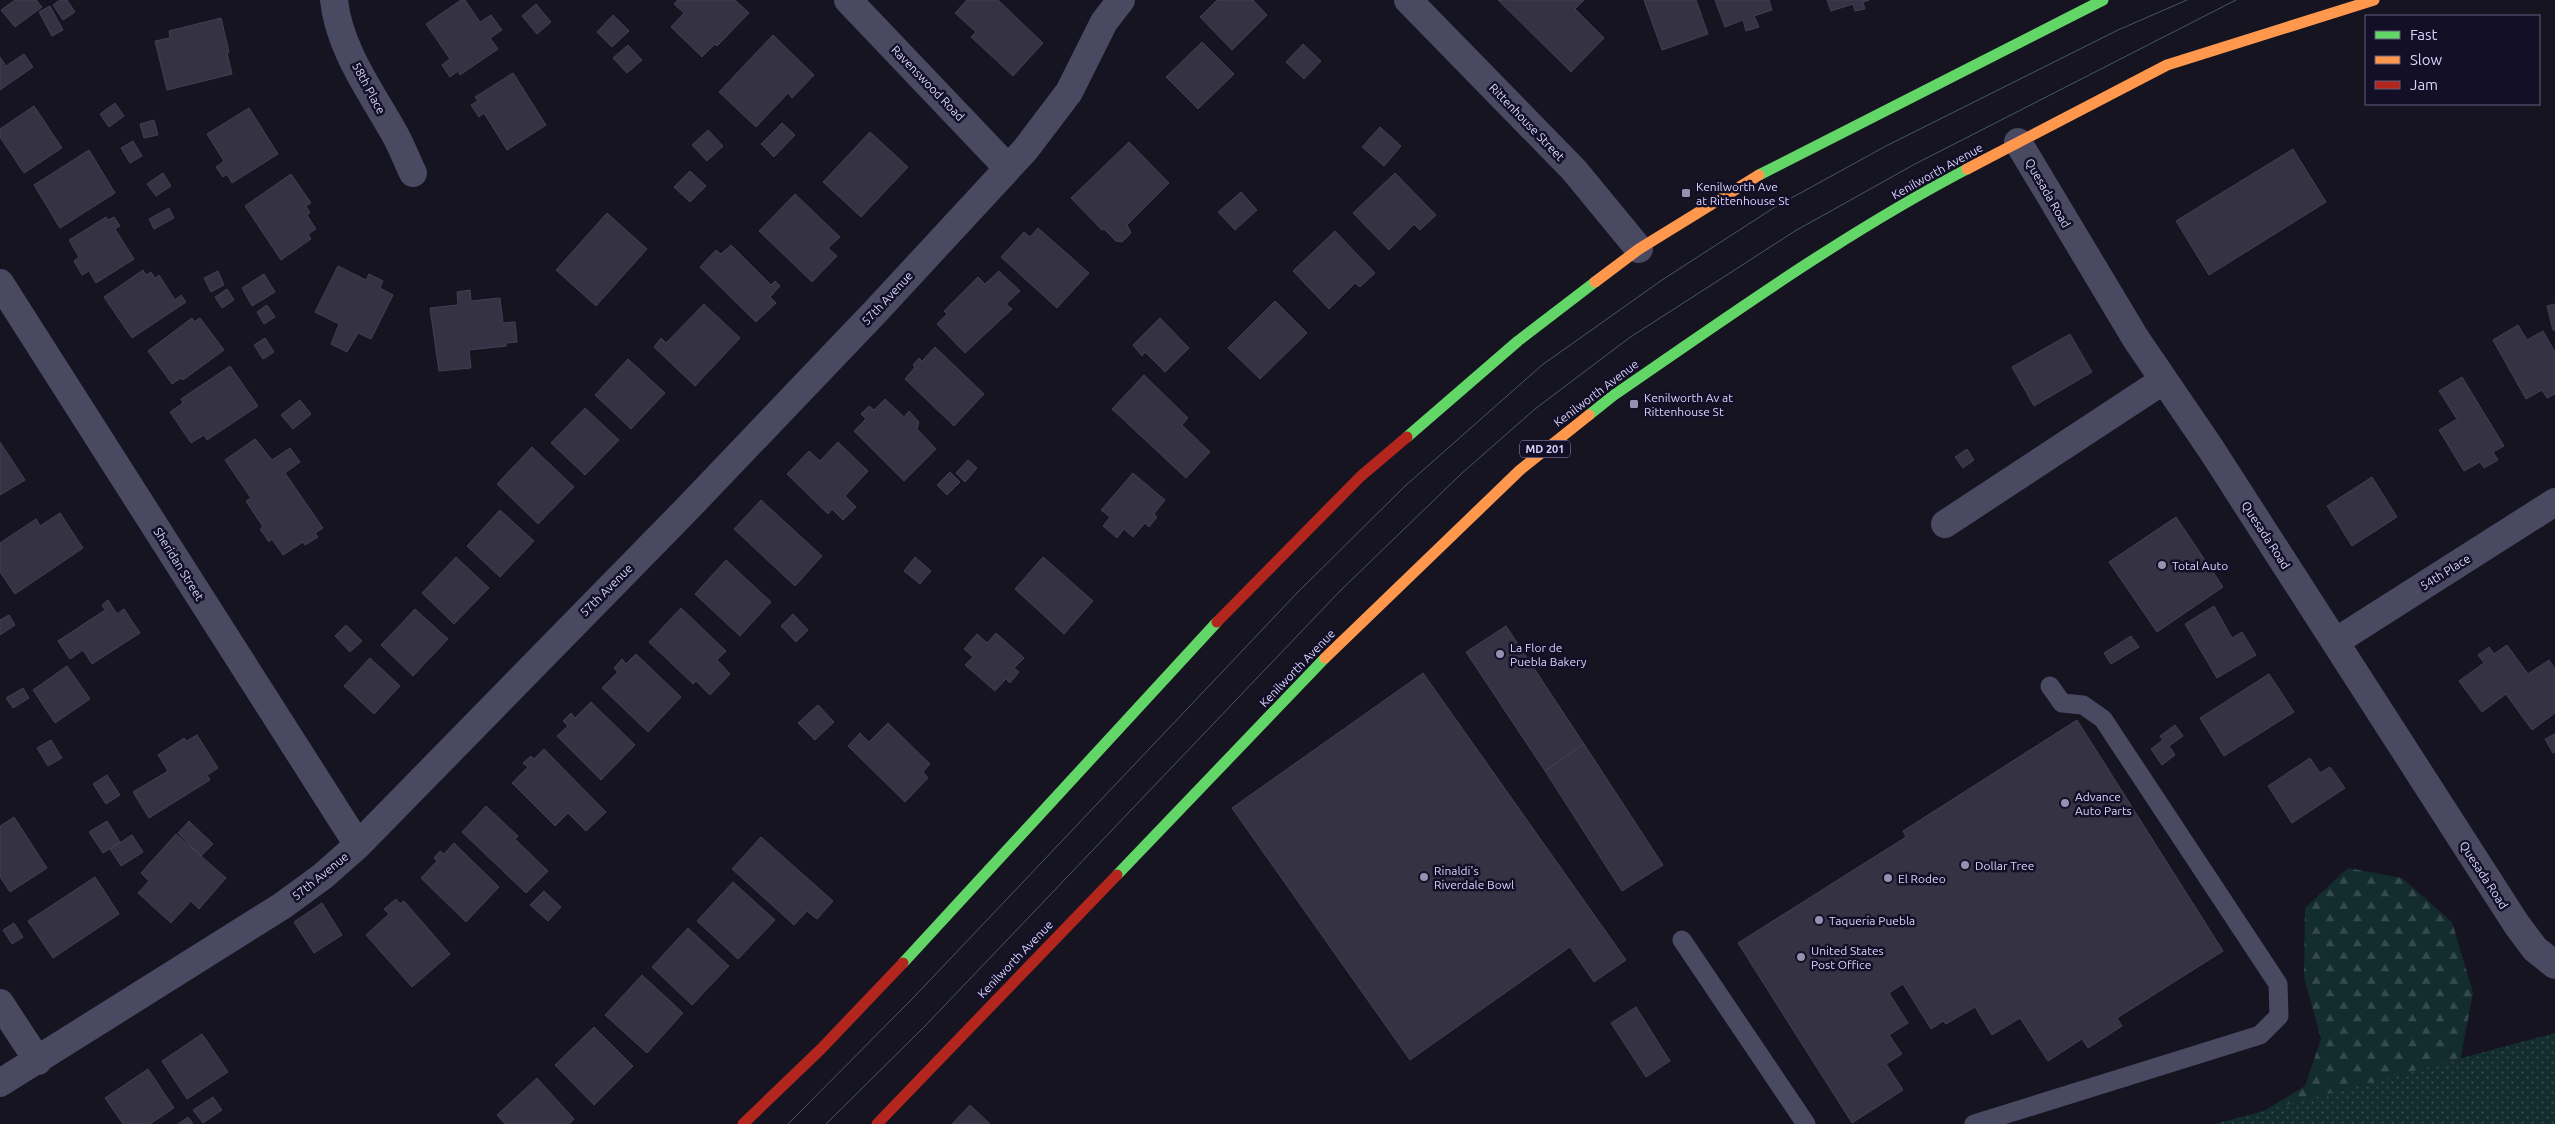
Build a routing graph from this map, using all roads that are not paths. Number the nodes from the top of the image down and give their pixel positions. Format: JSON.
{"nodes":[{"id":1,"x":334,"y":0,"type":"edge"},
{"id":2,"x":848,"y":0,"type":"edge"},
{"id":3,"x":1121,"y":0,"type":"edge"},
{"id":4,"x":1408,"y":0,"type":"edge"},
{"id":5,"x":2104,"y":0,"type":"edge"},
{"id":6,"x":2374,"y":0,"type":"edge"},
{"id":7,"x":2018,"y":142,"type":"junction"},
{"id":8,"x":1007,"y":167,"type":"junction"},
{"id":9,"x":413,"y":173,"type":"dead end"},
{"id":10,"x":1639,"y":249,"type":"junction"},
{"id":11,"x":0,"y":283,"type":"edge"},
{"id":12,"x":2164,"y":380,"type":"junction"},
{"id":13,"x":2555,"y":502,"type":"edge"},
{"id":14,"x":1945,"y":524,"type":"dead end"},
{"id":15,"x":2335,"y":642,"type":"junction"},
{"id":16,"x":2050,"y":686,"type":"dead end"},
{"id":17,"x":358,"y":845,"type":"junction"},
{"id":18,"x":1682,"y":940,"type":"dead end"},
{"id":19,"x":2555,"y":965,"type":"edge"},
{"id":20,"x":0,"y":1003,"type":"edge"},
{"id":21,"x":38,"y":1061,"type":"junction"},
{"id":22,"x":0,"y":1083,"type":"edge"},
{"id":23,"x":743,"y":1124,"type":"edge"},
{"id":24,"x":877,"y":1124,"type":"edge"},
{"id":25,"x":1806,"y":1124,"type":"edge"},
{"id":26,"x":1974,"y":1124,"type":"edge"}],
"edges":[{"from":1,"to":9,"type":"street","name":"58th Place"},
{"from":2,"to":8,"type":"street","name":"Ravenswood Road"},
{"from":3,"to":8,"type":"street","name":"57th Avenue"},
{"from":4,"to":10,"type":"street","name":"Rittenhouse Street"},
{"from":5,"to":10,"type":"main road"},
{"from":6,"to":7,"type":"main road","name":"Kenilworth Avenue","number":"MD 201"},
{"from":7,"to":12,"type":"street","name":"Quesada Road"},
{"from":7,"to":24,"type":"main road","name":"Kenilworth Avenue","number":"MD 201"},
{"from":8,"to":17,"type":"street","name":"57th Avenue"},
{"from":10,"to":23,"type":"main road"},
{"from":11,"to":17,"type":"street","name":"Sheridan Street"},
{"from":12,"to":14,"type":"street"},
{"from":12,"to":15,"type":"street","name":"Quesada Road"},
{"from":13,"to":15,"type":"street","name":"54th Place"},
{"from":15,"to":19,"type":"street","name":"Quesada Road"},
{"from":16,"to":26,"type":"lane"},
{"from":17,"to":21,"type":"street","name":"57th Avenue"},
{"from":18,"to":25,"type":"lane"},
{"from":20,"to":21,"type":"street"},
{"from":21,"to":22,"type":"street","name":"57th Avenue"}]}
